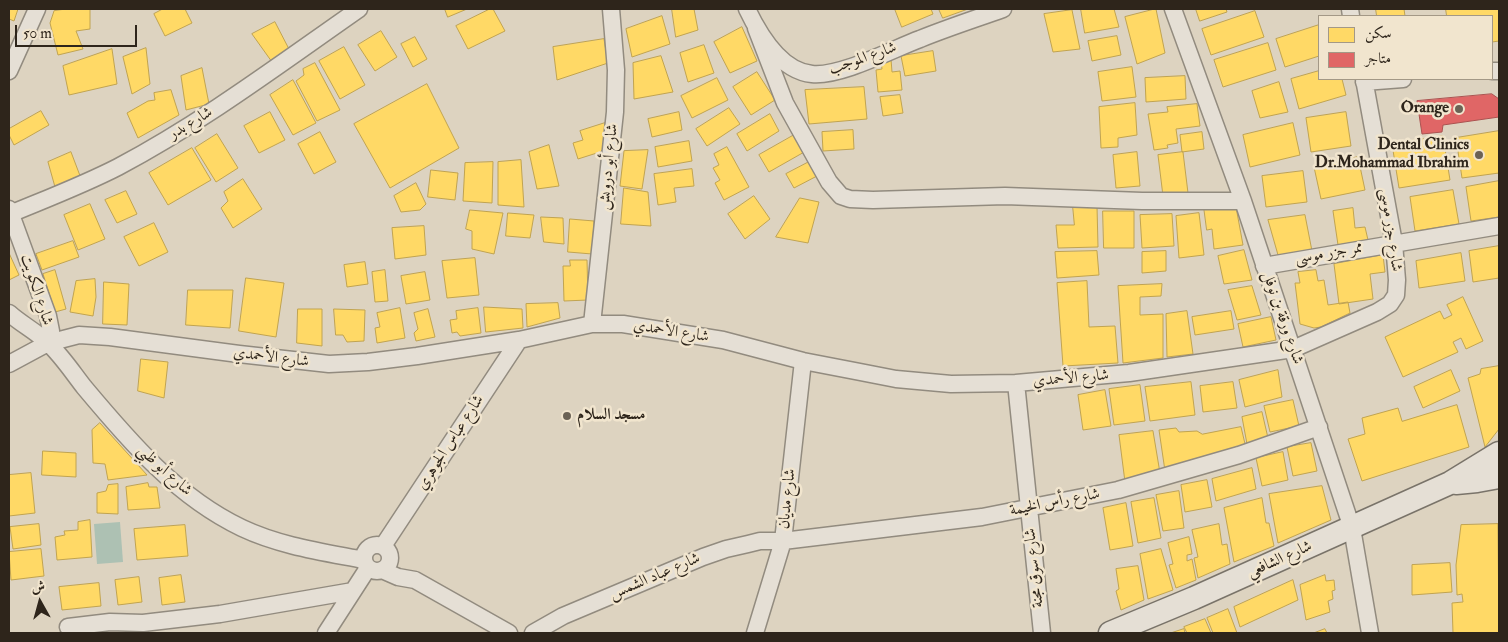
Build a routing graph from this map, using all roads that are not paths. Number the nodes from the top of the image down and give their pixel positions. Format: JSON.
{"nodes":[{"id":1,"x":37,"y":9,"type":"edge"},
{"id":2,"x":359,"y":9,"type":"edge"},
{"id":3,"x":610,"y":9,"type":"edge"},
{"id":4,"x":747,"y":9,"type":"edge"},
{"id":5,"x":1002,"y":9,"type":"edge"},
{"id":6,"x":1172,"y":9,"type":"edge"},
{"id":7,"x":756,"y":28,"type":"junction"},
{"id":8,"x":9,"y":71,"type":"edge"},
{"id":9,"x":1364,"y":80,"type":"edge"},
{"id":10,"x":1243,"y":201,"type":"junction"},
{"id":11,"x":9,"y":212,"type":"edge"},
{"id":12,"x":1499,"y":226,"type":"edge"},
{"id":13,"x":1394,"y":242,"type":"junction"},
{"id":14,"x":1264,"y":266,"type":"junction"},
{"id":15,"x":9,"y":313,"type":"edge"},
{"id":16,"x":592,"y":324,"type":"junction"},
{"id":17,"x":519,"y":340,"type":"junction"},
{"id":18,"x":48,"y":343,"type":"junction"},
{"id":19,"x":1293,"y":349,"type":"junction"},
{"id":20,"x":803,"y":361,"type":"junction"},
{"id":21,"x":9,"y":364,"type":"edge"},
{"id":22,"x":1016,"y":384,"type":"junction"},
{"id":23,"x":1319,"y":427,"type":"junction"},
{"id":24,"x":1499,"y":452,"type":"edge"},
{"id":25,"x":1499,"y":477,"type":"edge"},
{"id":26,"x":1477,"y":481,"type":"junction"},
{"id":27,"x":1450,"y":483,"type":"junction"},
{"id":28,"x":1499,"y":493,"type":"edge"},
{"id":29,"x":1029,"y":509,"type":"junction"},
{"id":30,"x":1352,"y":528,"type":"junction"},
{"id":31,"x":783,"y":541,"type":"junction"},
{"id":32,"x":378,"y":560,"type":"junction"},
{"id":33,"x":353,"y":591,"type":"junction"},
{"id":34,"x":68,"y":627,"type":"dead end"},
{"id":35,"x":326,"y":633,"type":"edge"},
{"id":36,"x":509,"y":633,"type":"edge"},
{"id":37,"x":533,"y":633,"type":"edge"},
{"id":38,"x":756,"y":633,"type":"edge"},
{"id":39,"x":1042,"y":633,"type":"edge"},
{"id":40,"x":1110,"y":633,"type":"edge"},
{"id":41,"x":1370,"y":633,"type":"edge"}],
"edges":[{"from":1,"to":8,"type":"street"},
{"from":2,"to":11,"type":"street","name":"شارع بدر"},
{"from":3,"to":16,"type":"street","name":"شارع أبو درويش"},
{"from":4,"to":7,"type":"street","name":"شارع الموجب"},
{"from":5,"to":7,"type":"street","name":"شارع الموجب"},
{"from":6,"to":10,"type":"street","name":"شارع ورقة بن نوفل"},
{"from":7,"to":10,"type":"street"},
{"from":9,"to":13,"type":"street","name":"شارع جزر موسى"},
{"from":10,"to":14,"type":"street","name":"شارع ورقة بن نوفل"},
{"from":11,"to":18,"type":"street","name":"شارع الكويت"},
{"from":12,"to":13,"type":"street","name":"ممر جزر موسى"},
{"from":13,"to":14,"type":"street","name":"ممر جزر موسى"},
{"from":13,"to":19,"type":"street","name":"شارع جزر موسى"},
{"from":14,"to":19,"type":"street","name":"شارع ورقة بن نوفل"},
{"from":15,"to":18,"type":"street","name":"شارع أبو ظبي"},
{"from":16,"to":17,"type":"street","name":"شارع الأحمدي"},
{"from":16,"to":20,"type":"street","name":"شارع الأحمدي"},
{"from":17,"to":18,"type":"street","name":"شارع الأحمدي"},
{"from":17,"to":32,"type":"street","name":"شارع عباس الجوهري"},
{"from":18,"to":21,"type":"street","name":"شارع الأحمدي"},
{"from":18,"to":32,"type":"street","name":"شارع أبو ظبي"},
{"from":19,"to":22,"type":"street","name":"شارع الأحمدي"},
{"from":19,"to":23,"type":"street","name":"شارع ورقة بن نوفل"},
{"from":20,"to":22,"type":"street","name":"شارع الأحمدي"},
{"from":20,"to":31,"type":"street","name":"شارع مديان"},
{"from":22,"to":29,"type":"street","name":"شارع سوق مجنة"},
{"from":23,"to":29,"type":"street","name":"شارع رأس الخيمة"},
{"from":23,"to":30,"type":"street","name":"شارع ورقة بن نوفل"},
{"from":24,"to":27,"type":"street","name":"شارع الشافعي"},
{"from":25,"to":26,"type":"street","name":"شارع الشافعي"},
{"from":26,"to":27,"type":"street","name":"شارع الشافعي"},
{"from":26,"to":28,"type":"street"},
{"from":27,"to":30,"type":"street","name":"شارع الشافعي"},
{"from":29,"to":31,"type":"street","name":"شارع رأس الخيمة"},
{"from":29,"to":39,"type":"street","name":"شارع سوق مجنة"},
{"from":30,"to":40,"type":"street","name":"شارع الشافعي"},
{"from":30,"to":41,"type":"street","name":"شارع ورقة بن نوفل"},
{"from":31,"to":37,"type":"street","name":"شارع عباد الشمس"},
{"from":31,"to":38,"type":"street","name":"شارع مديان"},
{"from":32,"to":33,"type":"street","name":"شارع عباس الجوهري"},
{"from":32,"to":36,"type":"street","name":"شارع أبو ظبي"},
{"from":33,"to":34,"type":"street"},
{"from":33,"to":35,"type":"street","name":"شارع عباس الجوهري"}]}
